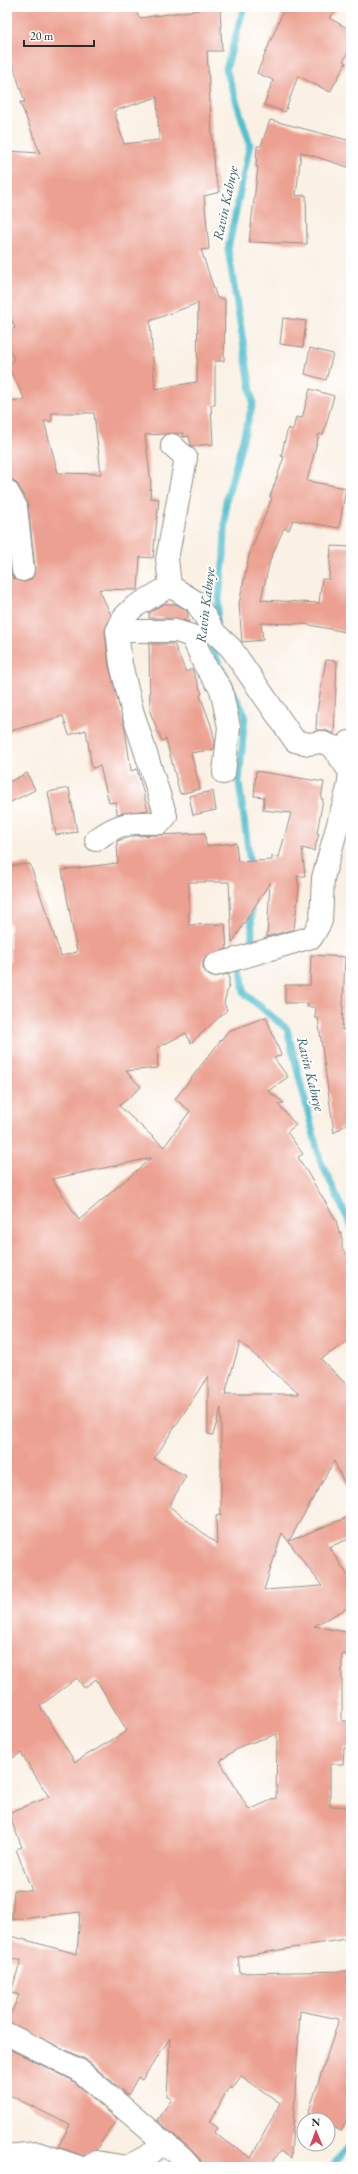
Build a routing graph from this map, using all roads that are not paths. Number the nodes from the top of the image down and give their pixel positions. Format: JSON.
{"nodes":[{"id":1,"x":172,"y":445,"type":"dead end"},
{"id":2,"x":7,"y":492,"type":"edge"},
{"id":3,"x":23,"y":570,"type":"dead end"},
{"id":4,"x":170,"y":586,"type":"junction"},
{"id":5,"x":118,"y":631,"type":"junction"},
{"id":6,"x":349,"y":742,"type":"dead end"},
{"id":7,"x":350,"y":772,"type":"junction"},
{"id":8,"x":224,"y":773,"type":"dead end"},
{"id":9,"x":96,"y":840,"type":"dead end"},
{"id":10,"x":215,"y":965,"type":"dead end"},
{"id":11,"x":7,"y":2034,"type":"edge"},
{"id":12,"x":164,"y":2142,"type":"junction"},
{"id":13,"x":7,"y":2156,"type":"edge"},
{"id":14,"x":79,"y":2167,"type":"edge"},
{"id":15,"x":89,"y":2167,"type":"edge"},
{"id":16,"x":190,"y":2167,"type":"edge"}],
"edges":[{"from":1,"to":4,"type":"street"},
{"from":2,"to":3,"type":"street"},
{"from":4,"to":5,"type":"street"},
{"from":4,"to":7,"type":"street"},
{"from":5,"to":8,"type":"street"},
{"from":5,"to":9,"type":"street"},
{"from":6,"to":7,"type":"street"},
{"from":7,"to":10,"type":"street"},
{"from":11,"to":12,"type":"street"},
{"from":12,"to":15,"type":"street"},
{"from":12,"to":16,"type":"street"},
{"from":13,"to":14,"type":"street"}]}
